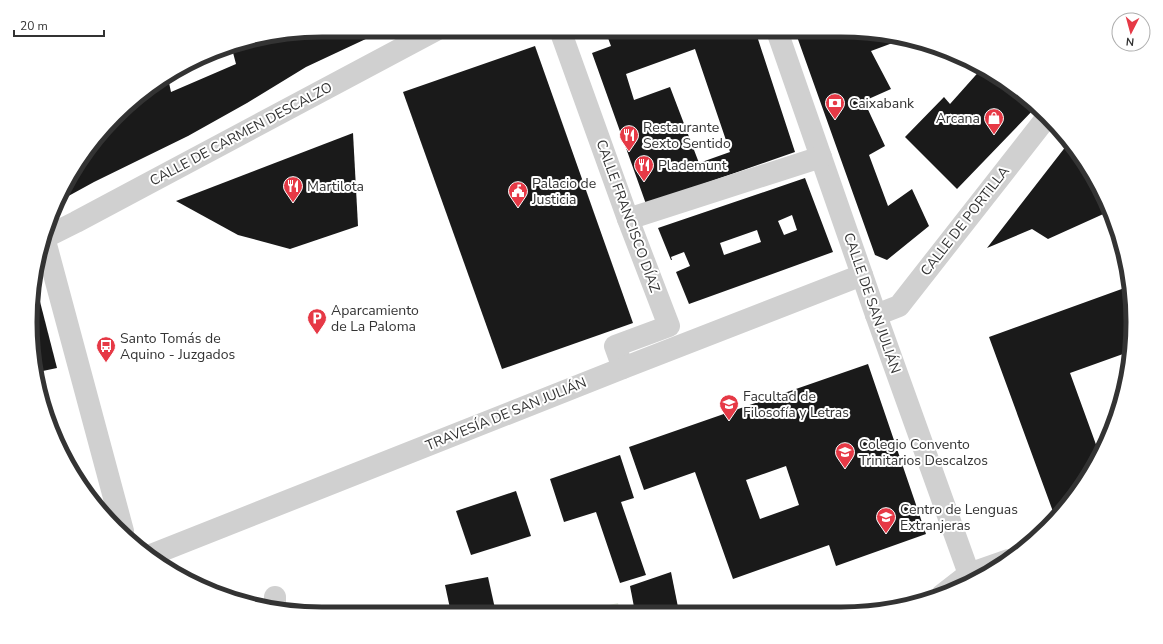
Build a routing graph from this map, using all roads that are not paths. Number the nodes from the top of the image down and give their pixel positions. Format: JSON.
{"nodes":[{"id":1,"x":423,"y":37,"type":"edge"},
{"id":2,"x":563,"y":37,"type":"edge"},
{"id":3,"x":779,"y":37,"type":"edge"},
{"id":4,"x":1044,"y":121,"type":"edge"},
{"id":5,"x":821,"y":157,"type":"junction"},
{"id":6,"x":628,"y":219,"type":"junction"},
{"id":7,"x":51,"y":234,"type":"edge"},
{"id":8,"x":47,"y":248,"type":"edge"},
{"id":9,"x":862,"y":275,"type":"junction"},
{"id":10,"x":876,"y":315,"type":"junction"},
{"id":11,"x":623,"y":368,"type":"junction"},
{"id":12,"x":121,"y":525,"type":"edge"},
{"id":13,"x":156,"y":553,"type":"edge"},
{"id":14,"x":985,"y":568,"type":"edge"},
{"id":15,"x":968,"y":574,"type":"junction"},
{"id":16,"x":959,"y":581,"type":"edge"}],
"edges":[{"from":1,"to":7,"type":"street","name":"CALLE DE CARMEN DESCALZO"},
{"from":2,"to":6,"type":"street","name":"CALLE FRANCISCO DÍAZ"},
{"from":3,"to":5,"type":"street","name":"CALLE DE SAN JULIÁN"},
{"from":4,"to":10,"type":"street","name":"CALLE DE PORTILLA"},
{"from":5,"to":6,"type":"street"},
{"from":5,"to":9,"type":"street","name":"CALLE DE SAN JULIÁN"},
{"from":6,"to":11,"type":"street","name":"CALLE FRANCISCO DÍAZ"},
{"from":8,"to":12,"type":"street"},
{"from":9,"to":10,"type":"street","name":"CALLE DE SAN JULIÁN"},
{"from":9,"to":11,"type":"street","name":"TRAVESÍA DE SAN JULIÁN"},
{"from":10,"to":15,"type":"street","name":"CALLE DE SAN JULIÁN"},
{"from":11,"to":13,"type":"street","name":"TRAVESÍA DE SAN JULIÁN"},
{"from":14,"to":15,"type":"street"},
{"from":15,"to":16,"type":"street"}]}
